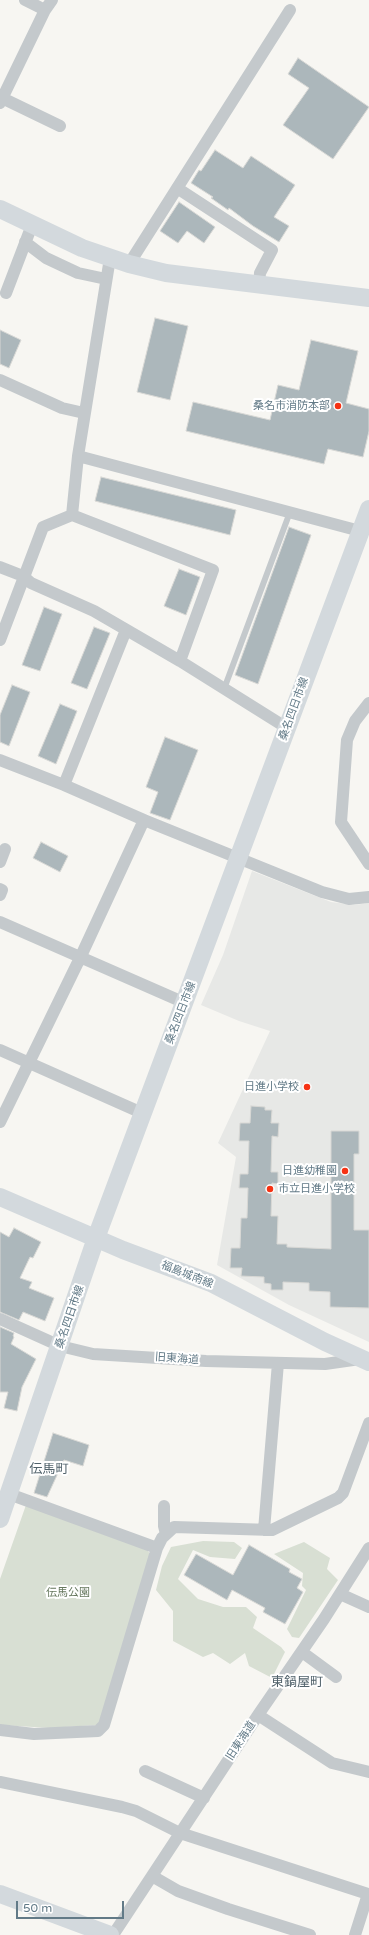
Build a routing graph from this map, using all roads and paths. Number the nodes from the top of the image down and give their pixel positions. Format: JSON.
{"nodes":[{"id":1,"x":25,"y":0,"type":"edge"},
{"id":2,"x":52,"y":0,"type":"edge"},
{"id":3,"x":45,"y":10,"type":"junction"},
{"id":4,"x":290,"y":10,"type":"dead end"},
{"id":5,"x":1,"y":100,"type":"edge"},
{"id":6,"x":60,"y":126,"type":"dead end"},
{"id":7,"x":177,"y":188,"type":"junction"},
{"id":8,"x":0,"y":209,"type":"edge"},
{"id":9,"x":32,"y":225,"type":"junction"},
{"id":10,"x":25,"y":242,"type":"junction"},
{"id":11,"x":110,"y":258,"type":"junction"},
{"id":12,"x":129,"y":264,"type":"junction"},
{"id":13,"x":106,"y":279,"type":"junction"},
{"id":14,"x":259,"y":285,"type":"junction"},
{"id":15,"x":6,"y":293,"type":"dead end"},
{"id":16,"x":369,"y":298,"type":"edge"},
{"id":17,"x":0,"y":380,"type":"edge"},
{"id":18,"x":84,"y":413,"type":"junction"},
{"id":19,"x":78,"y":456,"type":"junction"},
{"id":20,"x":369,"y":508,"type":"edge"},
{"id":21,"x":290,"y":512,"type":"junction"},
{"id":22,"x":72,"y":515,"type":"junction"},
{"id":23,"x":364,"y":530,"type":"edge"},
{"id":24,"x":0,"y":567,"type":"edge"},
{"id":25,"x":23,"y":576,"type":"junction"},
{"id":26,"x":126,"y":630,"type":"junction"},
{"id":27,"x":0,"y":640,"type":"edge"},
{"id":28,"x":180,"y":661,"type":"junction"},
{"id":29,"x":224,"y":689,"type":"junction"},
{"id":30,"x":369,"y":704,"type":"edge"},
{"id":31,"x":287,"y":728,"type":"junction"},
{"id":32,"x":0,"y":760,"type":"edge"},
{"id":33,"x":64,"y":785,"type":"junction"},
{"id":34,"x":144,"y":820,"type":"junction"},
{"id":35,"x":5,"y":849,"type":"dead end"},
{"id":36,"x":239,"y":859,"type":"junction"},
{"id":37,"x":0,"y":862,"type":"edge"},
{"id":38,"x":369,"y":864,"type":"edge"},
{"id":39,"x":0,"y":889,"type":"edge"},
{"id":40,"x":0,"y":895,"type":"edge"},
{"id":41,"x":369,"y":898,"type":"edge"},
{"id":42,"x":0,"y":922,"type":"edge"},
{"id":43,"x":81,"y":956,"type":"junction"},
{"id":44,"x":185,"y":1003,"type":"junction"},
{"id":45,"x":0,"y":1050,"type":"edge"},
{"id":46,"x":28,"y":1064,"type":"junction"},
{"id":47,"x":142,"y":1113,"type":"junction"},
{"id":48,"x":0,"y":1122,"type":"edge"},
{"id":49,"x":0,"y":1197,"type":"edge"},
{"id":50,"x":96,"y":1238,"type":"junction"},
{"id":51,"x":0,"y":1319,"type":"edge"},
{"id":52,"x":60,"y":1346,"type":"junction"},
{"id":53,"x":365,"y":1360,"type":"edge"},
{"id":54,"x":278,"y":1363,"type":"junction"},
{"id":55,"x":369,"y":1423,"type":"edge"},
{"id":56,"x":9,"y":1494,"type":"junction"},
{"id":57,"x":164,"y":1506,"type":"dead end"},
{"id":58,"x":1,"y":1515,"type":"edge"},
{"id":59,"x":264,"y":1530,"type":"junction"},
{"id":60,"x":166,"y":1534,"type":"junction"},
{"id":61,"x":157,"y":1548,"type":"junction"},
{"id":62,"x":369,"y":1548,"type":"edge"},
{"id":63,"x":340,"y":1594,"type":"junction"},
{"id":64,"x":369,"y":1607,"type":"edge"},
{"id":65,"x":302,"y":1652,"type":"junction"},
{"id":66,"x":336,"y":1677,"type":"dead end"},
{"id":67,"x":258,"y":1715,"type":"junction"},
{"id":68,"x":0,"y":1730,"type":"edge"},
{"id":69,"x":145,"y":1770,"type":"dead end"},
{"id":70,"x":369,"y":1772,"type":"edge"},
{"id":71,"x":0,"y":1782,"type":"edge"},
{"id":72,"x":204,"y":1798,"type":"junction"},
{"id":73,"x":180,"y":1833,"type":"junction"},
{"id":74,"x":152,"y":1876,"type":"junction"},
{"id":75,"x":0,"y":1894,"type":"edge"},
{"id":76,"x":112,"y":1935,"type":"edge"},
{"id":77,"x":310,"y":1935,"type":"edge"},
{"id":78,"x":355,"y":1935,"type":"edge"}],
"edges":[{"from":1,"to":3,"type":"street"},
{"from":2,"to":3,"type":"street"},
{"from":3,"to":5,"type":"street"},
{"from":4,"to":7,"type":"street"},
{"from":5,"to":6,"type":"street"},
{"from":7,"to":12,"type":"street"},
{"from":7,"to":14,"type":"street"},
{"from":8,"to":9,"type":"main road"},
{"from":9,"to":10,"type":"street"},
{"from":9,"to":11,"type":"main road"},
{"from":10,"to":13,"type":"street"},
{"from":10,"to":15,"type":"street"},
{"from":11,"to":12,"type":"main road"},
{"from":11,"to":13,"type":"street"},
{"from":12,"to":14,"type":"main road"},
{"from":13,"to":18,"type":"street"},
{"from":14,"to":16,"type":"main road"},
{"from":17,"to":18,"type":"street"},
{"from":18,"to":19,"type":"street"},
{"from":19,"to":21,"type":"street"},
{"from":19,"to":22,"type":"street"},
{"from":20,"to":23,"type":"main road","name":"桑名四日市線"},
{"from":21,"to":23,"type":"street"},
{"from":21,"to":29,"type":"lane"},
{"from":22,"to":25,"type":"street"},
{"from":22,"to":28,"type":"street"},
{"from":23,"to":31,"type":"main road","name":"桑名四日市線"},
{"from":24,"to":25,"type":"street"},
{"from":25,"to":26,"type":"street"},
{"from":25,"to":27,"type":"street"},
{"from":26,"to":28,"type":"street"},
{"from":26,"to":33,"type":"street"},
{"from":28,"to":29,"type":"street"},
{"from":29,"to":31,"type":"street"},
{"from":30,"to":38,"type":"street"},
{"from":31,"to":36,"type":"main road","name":"桑名四日市線"},
{"from":32,"to":33,"type":"street"},
{"from":33,"to":34,"type":"street"},
{"from":34,"to":36,"type":"street"},
{"from":34,"to":43,"type":"street"},
{"from":35,"to":37,"type":"street"},
{"from":36,"to":41,"type":"street"},
{"from":36,"to":44,"type":"main road","name":"桑名四日市線"},
{"from":39,"to":40,"type":"street"},
{"from":42,"to":43,"type":"street"},
{"from":43,"to":44,"type":"street"},
{"from":43,"to":46,"type":"street"},
{"from":44,"to":47,"type":"main road","name":"桑名四日市線"},
{"from":45,"to":46,"type":"street"},
{"from":46,"to":47,"type":"street"},
{"from":46,"to":48,"type":"street"},
{"from":47,"to":50,"type":"main road","name":"桑名四日市線"},
{"from":49,"to":50,"type":"main road","name":"福島城南線"},
{"from":50,"to":52,"type":"main road","name":"桑名四日市線"},
{"from":50,"to":53,"type":"main road","name":"福島城南線"},
{"from":51,"to":52,"type":"street","name":"旧東海道"},
{"from":52,"to":54,"type":"street","name":"旧東海道"},
{"from":52,"to":56,"type":"main road","name":"桑名四日市線"},
{"from":53,"to":54,"type":"street","name":"旧東海道"},
{"from":54,"to":59,"type":"street"},
{"from":55,"to":59,"type":"street"},
{"from":56,"to":58,"type":"main road","name":"桑名四日市線"},
{"from":56,"to":61,"type":"street"},
{"from":57,"to":60,"type":"street"},
{"from":59,"to":60,"type":"street"},
{"from":60,"to":61,"type":"street"},
{"from":61,"to":68,"type":"street"},
{"from":62,"to":63,"type":"street","name":"旧東海道"},
{"from":63,"to":64,"type":"street"},
{"from":63,"to":65,"type":"street","name":"旧東海道"},
{"from":65,"to":66,"type":"street"},
{"from":65,"to":67,"type":"street","name":"旧東海道"},
{"from":67,"to":70,"type":"street"},
{"from":67,"to":72,"type":"street","name":"旧東海道"},
{"from":69,"to":72,"type":"street"},
{"from":71,"to":73,"type":"street"},
{"from":72,"to":73,"type":"street","name":"旧東海道"},
{"from":73,"to":74,"type":"street","name":"旧東海道"},
{"from":73,"to":78,"type":"street"},
{"from":74,"to":76,"type":"street","name":"旧東海道"},
{"from":74,"to":77,"type":"street"},
{"from":75,"to":76,"type":"main road"}]}
